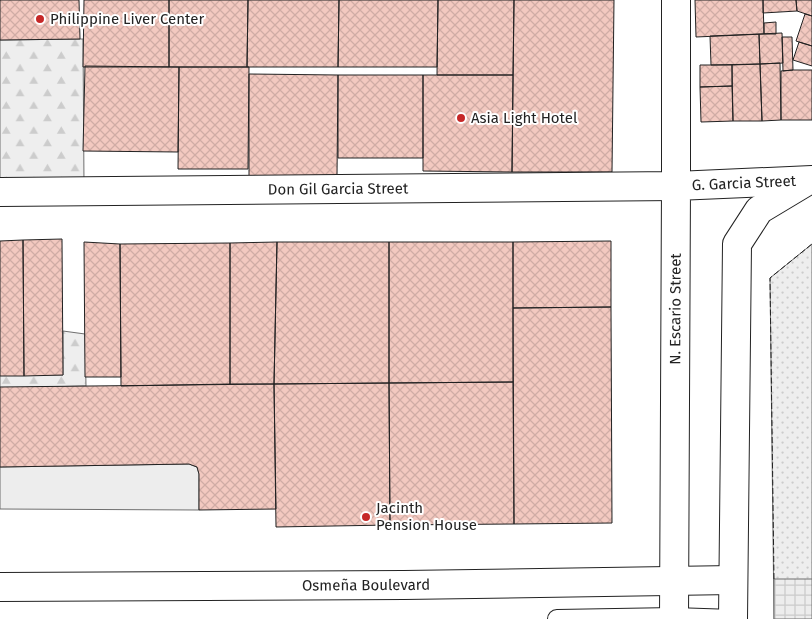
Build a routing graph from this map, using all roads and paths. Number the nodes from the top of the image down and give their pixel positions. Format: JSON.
{"nodes":[{"id":1,"x":676,"y":0,"type":"edge"},
{"id":2,"x":810,"y":180,"type":"edge"},
{"id":3,"x":676,"y":186,"type":"junction"},
{"id":4,"x":0,"y":192,"type":"edge"},
{"id":5,"x":733,"y":580,"type":"junction"},
{"id":6,"x":674,"y":581,"type":"junction"},
{"id":7,"x":0,"y":587,"type":"edge"},
{"id":8,"x":674,"y":618,"type":"edge"},
{"id":9,"x":557,"y":619,"type":"edge"},
{"id":10,"x":732,"y":619,"type":"edge"}],
"edges":[{"from":1,"to":3,"type":"main road","name":"N. Escario Street"},
{"from":2,"to":3,"type":"main road","name":"G. Garcia Street"},
{"from":2,"to":5,"type":"main road"},
{"from":3,"to":4,"type":"main road","name":"Don Gil Garcia Street"},
{"from":3,"to":6,"type":"main road","name":"N. Escario Street"},
{"from":5,"to":6,"type":"main road","name":"Osmeña Boulevard"},
{"from":5,"to":10,"type":"main road"},
{"from":6,"to":7,"type":"main road","name":"Osmeña Boulevard"},
{"from":6,"to":8,"type":"main road","name":"N. Escario Street"},
{"from":8,"to":9,"type":"lane"},
{"from":8,"to":10,"type":"lane"}]}
